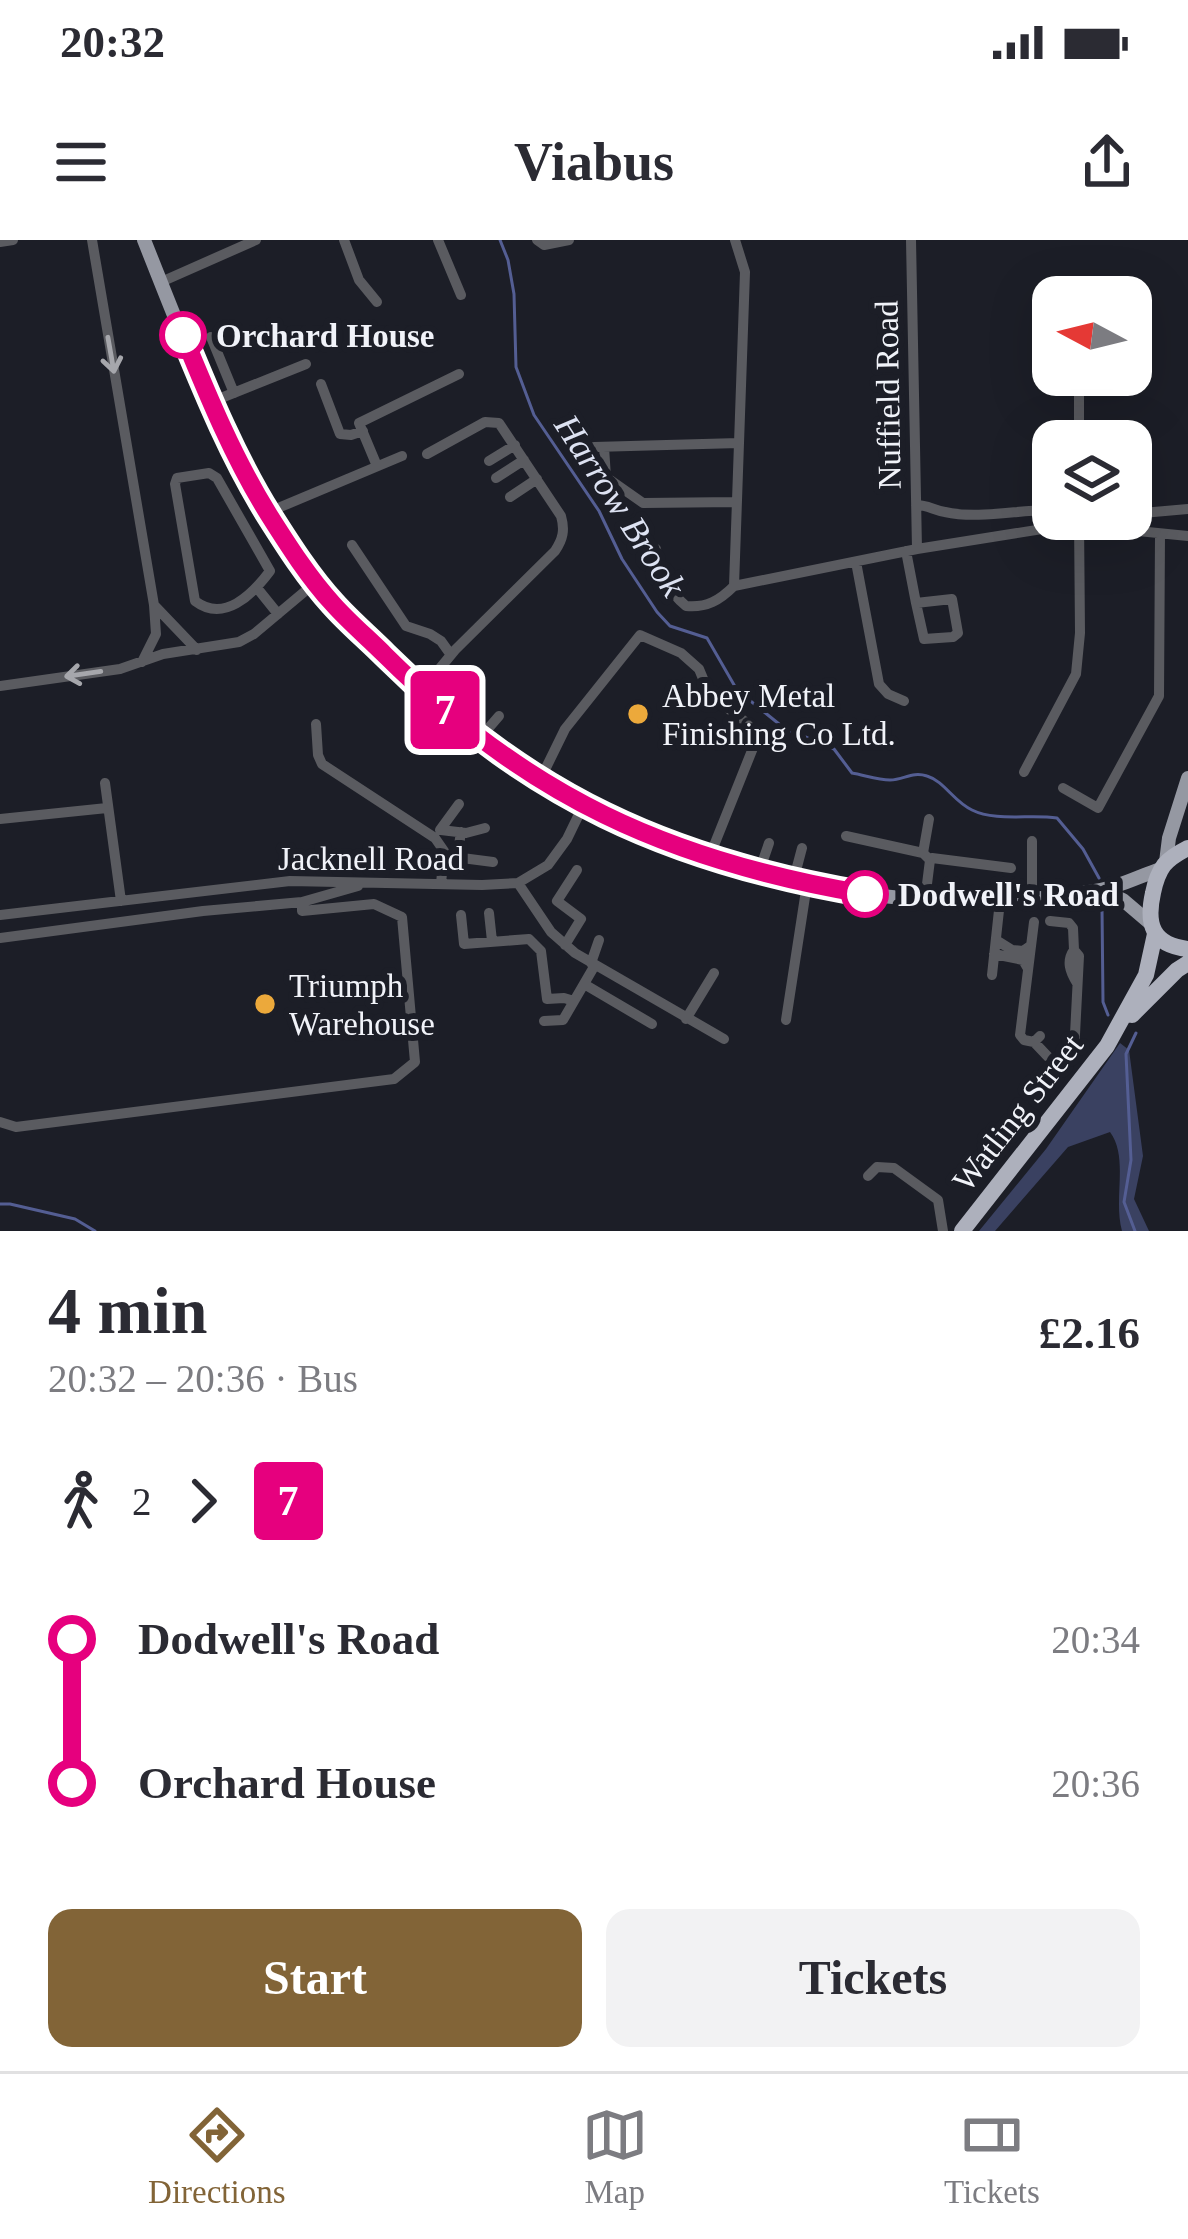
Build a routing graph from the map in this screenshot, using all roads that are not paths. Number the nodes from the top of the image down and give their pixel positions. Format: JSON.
{"nodes":[{"id":1,"x":13,"y":240,"type":"edge"},
{"id":2,"x":92,"y":240,"type":"edge"},
{"id":3,"x":144,"y":240,"type":"edge"},
{"id":4,"x":256,"y":240,"type":"edge"},
{"id":5,"x":344,"y":240,"type":"edge"},
{"id":6,"x":438,"y":240,"type":"edge"},
{"id":7,"x":569,"y":240,"type":"edge"},
{"id":8,"x":735,"y":240,"type":"edge"},
{"id":9,"x":911,"y":240,"type":"edge"},
{"id":10,"x":0,"y":242,"type":"edge"},
{"id":11,"x":540,"y":243,"type":"edge"},
{"id":12,"x":161,"y":282,"type":"junction"},
{"id":13,"x":461,"y":295,"type":"dead end"},
{"id":14,"x":377,"y":302,"type":"dead end"},
{"id":15,"x":211,"y":337,"type":"dead end"},
{"id":16,"x":306,"y":364,"type":"dead end"},
{"id":17,"x":459,"y":374,"type":"dead end"},
{"id":18,"x":321,"y":384,"type":"dead end"},
{"id":19,"x":234,"y":393,"type":"junction"},
{"id":20,"x":211,"y":402,"type":"junction"},
{"id":21,"x":362,"y":431,"type":"junction"},
{"id":22,"x":739,"y":443,"type":"junction"},
{"id":23,"x":515,"y":445,"type":"junction"},
{"id":24,"x":428,"y":454,"type":"dead end"},
{"id":25,"x":402,"y":456,"type":"dead end"},
{"id":26,"x":524,"y":460,"type":"junction"},
{"id":27,"x":489,"y":461,"type":"dead end"},
{"id":28,"x":377,"y":466,"type":"junction"},
{"id":29,"x":496,"y":478,"type":"dead end"},
{"id":30,"x":537,"y":479,"type":"junction"},
{"id":31,"x":510,"y":497,"type":"dead end"},
{"id":32,"x":737,"y":502,"type":"junction"},
{"id":33,"x":916,"y":505,"type":"junction"},
{"id":34,"x":1188,"y":509,"type":"edge"},
{"id":35,"x":1152,"y":510,"type":"edge"},
{"id":36,"x":1032,"y":511,"type":"edge"},
{"id":37,"x":269,"y":515,"type":"junction"},
{"id":38,"x":1032,"y":530,"type":"edge"},
{"id":39,"x":1152,"y":533,"type":"edge"},
{"id":40,"x":1160,"y":534,"type":"junction"},
{"id":41,"x":1188,"y":536,"type":"edge"},
{"id":42,"x":1079,"y":540,"type":"edge"},
{"id":43,"x":352,"y":544,"type":"dead end"},
{"id":44,"x":656,"y":549,"type":"dead end"},
{"id":45,"x":911,"y":550,"type":"junction"},
{"id":46,"x":852,"y":562,"type":"junction"},
{"id":47,"x":851,"y":577,"type":"dead end"},
{"id":48,"x":316,"y":582,"type":"junction"},
{"id":49,"x":734,"y":586,"type":"junction"},
{"id":50,"x":257,"y":588,"type":"junction"},
{"id":51,"x":916,"y":603,"type":"junction"},
{"id":52,"x":154,"y":604,"type":"junction"},
{"id":53,"x":278,"y":614,"type":"junction"},
{"id":54,"x":197,"y":650,"type":"junction"},
{"id":55,"x":451,"y":656,"type":"junction"},
{"id":56,"x":142,"y":662,"type":"junction"},
{"id":57,"x":0,"y":686,"type":"edge"},
{"id":58,"x":422,"y":690,"type":"junction"},
{"id":59,"x":904,"y":701,"type":"dead end"},
{"id":60,"x":499,"y":716,"type":"dead end"},
{"id":61,"x":316,"y":724,"type":"dead end"},
{"id":62,"x":480,"y":738,"type":"junction"},
{"id":63,"x":1024,"y":772,"type":"dead end"},
{"id":64,"x":1188,"y":778,"type":"edge"},
{"id":65,"x":540,"y":780,"type":"junction"},
{"id":66,"x":105,"y":783,"type":"dead end"},
{"id":67,"x":1063,"y":788,"type":"dead end"},
{"id":68,"x":459,"y":804,"type":"dead end"},
{"id":69,"x":583,"y":806,"type":"junction"},
{"id":70,"x":107,"y":808,"type":"junction"},
{"id":71,"x":0,"y":819,"type":"edge"},
{"id":72,"x":929,"y":819,"type":"dead end"},
{"id":73,"x":485,"y":828,"type":"dead end"},
{"id":74,"x":461,"y":832,"type":"junction"},
{"id":75,"x":438,"y":834,"type":"junction"},
{"id":76,"x":846,"y":836,"type":"dead end"},
{"id":77,"x":1032,"y":841,"type":"dead end"},
{"id":78,"x":769,"y":843,"type":"dead end"},
{"id":79,"x":802,"y":848,"type":"dead end"},
{"id":80,"x":1188,"y":848,"type":"edge"},
{"id":81,"x":927,"y":856,"type":"junction"},
{"id":82,"x":709,"y":858,"type":"junction"},
{"id":83,"x":493,"y":862,"type":"dead end"},
{"id":84,"x":1164,"y":865,"type":"junction"},
{"id":85,"x":1011,"y":868,"type":"dead end"},
{"id":86,"x":577,"y":870,"type":"dead end"},
{"id":87,"x":759,"y":872,"type":"junction"},
{"id":88,"x":360,"y":882,"type":"junction"},
{"id":89,"x":518,"y":883,"type":"junction"},
{"id":90,"x":800,"y":883,"type":"junction"},
{"id":91,"x":441,"y":884,"type":"junction"},
{"id":92,"x":1101,"y":890,"type":"junction"},
{"id":93,"x":1032,"y":899,"type":"junction"},
{"id":94,"x":925,"y":900,"type":"junction"},
{"id":95,"x":121,"y":901,"type":"junction"},
{"id":96,"x":1000,"y":901,"type":"junction"},
{"id":97,"x":302,"y":902,"type":"junction"},
{"id":98,"x":489,"y":913,"type":"dead end"},
{"id":99,"x":461,"y":915,"type":"dead end"},
{"id":100,"x":0,"y":916,"type":"edge"},
{"id":101,"x":1050,"y":921,"type":"dead end"},
{"id":102,"x":1034,"y":922,"type":"dead end"},
{"id":103,"x":1152,"y":929,"type":"junction"},
{"id":104,"x":0,"y":938,"type":"edge"},
{"id":105,"x":599,"y":940,"type":"dead end"},
{"id":106,"x":996,"y":940,"type":"junction"},
{"id":107,"x":492,"y":941,"type":"junction"},
{"id":108,"x":566,"y":945,"type":"junction"},
{"id":109,"x":1031,"y":945,"type":"junction"},
{"id":110,"x":1188,"y":949,"type":"edge"},
{"id":111,"x":994,"y":955,"type":"junction"},
{"id":112,"x":1188,"y":963,"type":"edge"},
{"id":113,"x":593,"y":964,"type":"junction"},
{"id":114,"x":1028,"y":970,"type":"junction"},
{"id":115,"x":714,"y":973,"type":"dead end"},
{"id":116,"x":992,"y":975,"type":"dead end"},
{"id":117,"x":584,"y":984,"type":"junction"},
{"id":118,"x":574,"y":1001,"type":"junction"},
{"id":119,"x":686,"y":1019,"type":"junction"},
{"id":120,"x":544,"y":1021,"type":"dead end"},
{"id":121,"x":787,"y":1021,"type":"dead end"},
{"id":122,"x":652,"y":1024,"type":"dead end"},
{"id":123,"x":1117,"y":1030,"type":"junction"},
{"id":124,"x":724,"y":1039,"type":"dead end"},
{"id":125,"x":0,"y":1122,"type":"edge"},
{"id":126,"x":868,"y":1176,"type":"dead end"},
{"id":127,"x":943,"y":1231,"type":"edge"},
{"id":128,"x":962,"y":1231,"type":"edge"}],
"edges":[{"from":1,"to":10,"type":"street"},
{"from":2,"to":52,"type":"street","one_way":true},
{"from":3,"to":12,"type":"main road"},
{"from":4,"to":12,"type":"street"},
{"from":5,"to":14,"type":"street"},
{"from":6,"to":13,"type":"street"},
{"from":7,"to":11,"type":"street"},
{"from":8,"to":22,"type":"street"},
{"from":9,"to":33,"type":"street","name":"Nuffield Road"},
{"from":12,"to":20,"type":"main road"},
{"from":15,"to":19,"type":"street"},
{"from":16,"to":19,"type":"street"},
{"from":17,"to":21,"type":"street"},
{"from":18,"to":21,"type":"street"},
{"from":19,"to":20,"type":"street"},
{"from":20,"to":37,"type":"main road"},
{"from":21,"to":28,"type":"street"},
{"from":22,"to":32,"type":"street"},
{"from":22,"to":32,"type":"street"},
{"from":23,"to":24,"type":"street"},
{"from":23,"to":26,"type":"street"},
{"from":23,"to":27,"type":"street"},
{"from":25,"to":28,"type":"street"},
{"from":26,"to":29,"type":"street"},
{"from":26,"to":30,"type":"street"},
{"from":28,"to":37,"type":"street"},
{"from":30,"to":31,"type":"street"},
{"from":30,"to":55,"type":"street"},
{"from":32,"to":49,"type":"street"},
{"from":33,"to":36,"type":"street"},
{"from":33,"to":45,"type":"street","name":"Nuffield Road"},
{"from":34,"to":35,"type":"street"},
{"from":37,"to":48,"type":"main road"},
{"from":38,"to":45,"type":"street"},
{"from":39,"to":40,"type":"street"},
{"from":40,"to":41,"type":"street"},
{"from":40,"to":67,"type":"street"},
{"from":42,"to":63,"type":"street"},
{"from":43,"to":55,"type":"street"},
{"from":44,"to":49,"type":"street"},
{"from":45,"to":46,"type":"street"},
{"from":45,"to":51,"type":"street","name":"Nuffield Road"},
{"from":46,"to":47,"type":"street"},
{"from":46,"to":49,"type":"street"},
{"from":46,"to":59,"type":"street"},
{"from":48,"to":53,"type":"street"},
{"from":48,"to":58,"type":"main road"},
{"from":50,"to":50,"type":"street"},
{"from":50,"to":53,"type":"street"},
{"from":51,"to":51,"type":"street"},
{"from":52,"to":54,"type":"street"},
{"from":52,"to":56,"type":"street"},
{"from":53,"to":54,"type":"street"},
{"from":54,"to":56,"type":"street"},
{"from":55,"to":58,"type":"street"},
{"from":56,"to":57,"type":"street","one_way":true},
{"from":58,"to":62,"type":"main road"},
{"from":60,"to":62,"type":"street"},
{"from":61,"to":75,"type":"street"},
{"from":62,"to":65,"type":"main road"},
{"from":64,"to":84,"type":"main road"},
{"from":65,"to":69,"type":"main road"},
{"from":65,"to":82,"type":"street"},
{"from":66,"to":70,"type":"street"},
{"from":68,"to":75,"type":"street"},
{"from":69,"to":82,"type":"main road"},
{"from":69,"to":89,"type":"street"},
{"from":70,"to":71,"type":"street"},
{"from":70,"to":95,"type":"street"},
{"from":72,"to":81,"type":"street"},
{"from":73,"to":74,"type":"street"},
{"from":74,"to":75,"type":"street"},
{"from":74,"to":83,"type":"street"},
{"from":75,"to":91,"type":"street"},
{"from":76,"to":81,"type":"street"},
{"from":77,"to":93,"type":"street"},
{"from":78,"to":87,"type":"street"},
{"from":79,"to":90,"type":"street"},
{"from":80,"to":84,"type":"highway"},
{"from":81,"to":85,"type":"street"},
{"from":81,"to":94,"type":"street"},
{"from":82,"to":87,"type":"main road"},
{"from":84,"to":92,"type":"main road"},
{"from":84,"to":103,"type":"highway","name":"Watling Street"},
{"from":86,"to":108,"type":"street"},
{"from":87,"to":90,"type":"main road"},
{"from":88,"to":91,"type":"street","name":"Jacknell Road"},
{"from":88,"to":95,"type":"street","name":"Jacknell Road"},
{"from":88,"to":97,"type":"street"},
{"from":89,"to":91,"type":"street","name":"Jacknell Road"},
{"from":89,"to":108,"type":"street"},
{"from":90,"to":94,"type":"main road"},
{"from":90,"to":121,"type":"street"},
{"from":92,"to":93,"type":"main road"},
{"from":92,"to":103,"type":"main road"},
{"from":93,"to":96,"type":"main road"},
{"from":94,"to":96,"type":"main road"},
{"from":95,"to":100,"type":"street","name":"Jacknell Road"},
{"from":96,"to":106,"type":"street"},
{"from":97,"to":104,"type":"street"},
{"from":97,"to":125,"type":"street"},
{"from":98,"to":107,"type":"street"},
{"from":99,"to":107,"type":"street"},
{"from":101,"to":114,"type":"street"},
{"from":102,"to":109,"type":"street"},
{"from":103,"to":110,"type":"highway"},
{"from":103,"to":123,"type":"highway","name":"Watling Street"},
{"from":105,"to":113,"type":"street"},
{"from":106,"to":109,"type":"street"},
{"from":106,"to":111,"type":"street"},
{"from":107,"to":118,"type":"street"},
{"from":108,"to":113,"type":"street"},
{"from":109,"to":114,"type":"street"},
{"from":111,"to":114,"type":"street"},
{"from":111,"to":116,"type":"street"},
{"from":112,"to":123,"type":"highway","name":"Watling Street"},
{"from":113,"to":117,"type":"street"},
{"from":113,"to":119,"type":"street"},
{"from":115,"to":119,"type":"street"},
{"from":117,"to":118,"type":"street"},
{"from":117,"to":122,"type":"street"},
{"from":118,"to":120,"type":"street"},
{"from":119,"to":124,"type":"street"},
{"from":123,"to":128,"type":"highway","name":"Watling Street"},
{"from":126,"to":127,"type":"street"}]}
